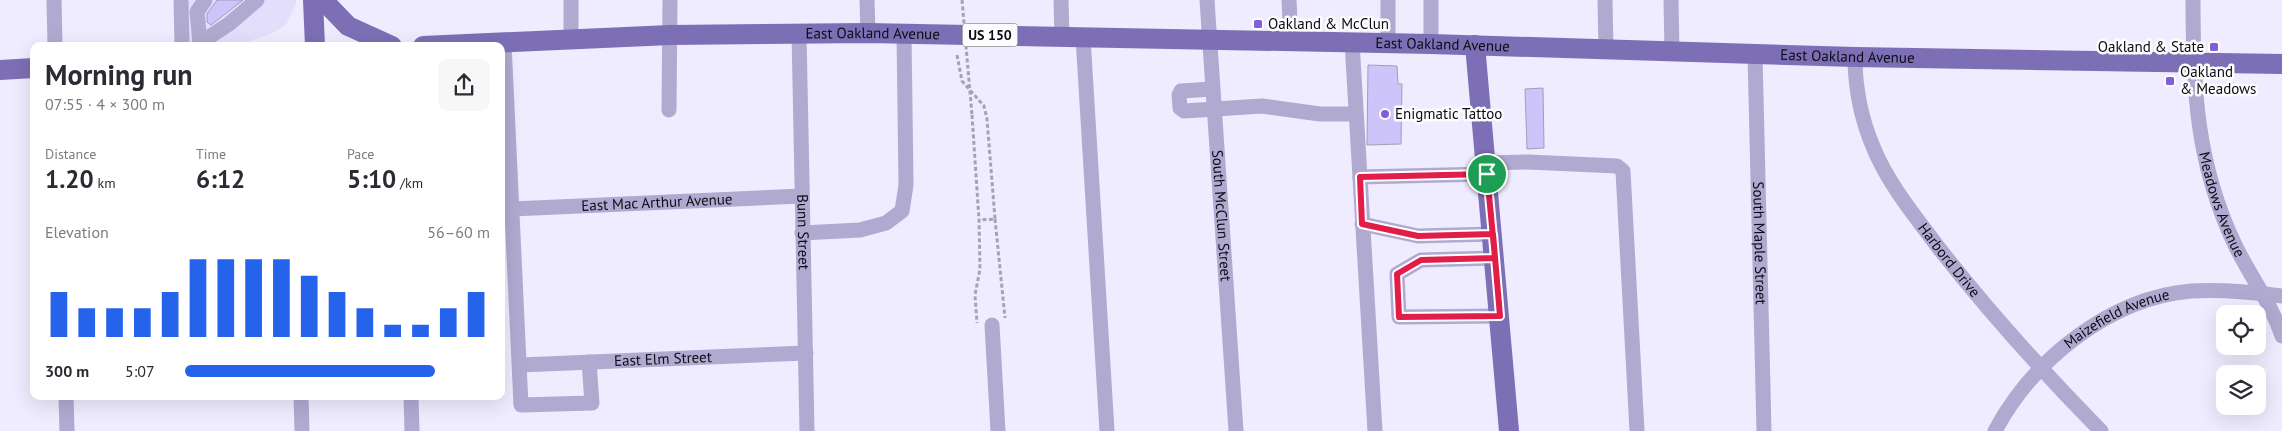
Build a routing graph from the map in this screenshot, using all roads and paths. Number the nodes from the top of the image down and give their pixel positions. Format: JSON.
{"nodes":[{"id":1,"x":54,"y":0,"type":"edge"},
{"id":2,"x":181,"y":0,"type":"edge"},
{"id":3,"x":205,"y":0,"type":"edge"},
{"id":4,"x":257,"y":0,"type":"edge"},
{"id":5,"x":313,"y":0,"type":"edge"},
{"id":6,"x":324,"y":0,"type":"edge"},
{"id":7,"x":571,"y":0,"type":"edge"},
{"id":8,"x":670,"y":0,"type":"edge"},
{"id":9,"x":867,"y":0,"type":"edge"},
{"id":10,"x":962,"y":0,"type":"edge"},
{"id":11,"x":1061,"y":0,"type":"edge"},
{"id":12,"x":1207,"y":0,"type":"edge"},
{"id":13,"x":1289,"y":0,"type":"edge"},
{"id":14,"x":1388,"y":0,"type":"edge"},
{"id":15,"x":1431,"y":0,"type":"edge"},
{"id":16,"x":1605,"y":0,"type":"edge"},
{"id":17,"x":1670,"y":0,"type":"edge"},
{"id":18,"x":2192,"y":0,"type":"edge"},
{"id":19,"x":799,"y":33,"type":"junction"},
{"id":20,"x":868,"y":33,"type":"junction"},
{"id":21,"x":904,"y":34,"type":"junction"},
{"id":22,"x":670,"y":35,"type":"junction"},
{"id":23,"x":1062,"y":36,"type":"junction"},
{"id":24,"x":1083,"y":37,"type":"junction"},
{"id":25,"x":571,"y":40,"type":"junction"},
{"id":26,"x":1208,"y":40,"type":"junction"},
{"id":27,"x":1291,"y":41,"type":"junction"},
{"id":28,"x":55,"y":42,"type":"edge"},
{"id":29,"x":182,"y":42,"type":"edge"},
{"id":30,"x":200,"y":42,"type":"edge"},
{"id":31,"x":203,"y":42,"type":"edge"},
{"id":32,"x":315,"y":42,"type":"edge"},
{"id":33,"x":383,"y":42,"type":"edge"},
{"id":34,"x":1352,"y":42,"type":"junction"},
{"id":35,"x":505,"y":43,"type":"edge"},
{"id":36,"x":1388,"y":43,"type":"junction"},
{"id":37,"x":1431,"y":44,"type":"junction"},
{"id":38,"x":1475,"y":45,"type":"junction"},
{"id":39,"x":1606,"y":49,"type":"junction"},
{"id":40,"x":1672,"y":51,"type":"junction"},
{"id":41,"x":1755,"y":54,"type":"junction"},
{"id":42,"x":957,"y":55,"type":"dead end"},
{"id":43,"x":1855,"y":57,"type":"junction"},
{"id":44,"x":2194,"y":62,"type":"junction"},
{"id":45,"x":505,"y":64,"type":"edge"},
{"id":46,"x":2282,"y":64,"type":"edge"},
{"id":47,"x":30,"y":68,"type":"edge"},
{"id":48,"x":0,"y":70,"type":"edge"},
{"id":49,"x":1212,"y":89,"type":"junction"},
{"id":50,"x":1213,"y":109,"type":"junction"},
{"id":51,"x":669,"y":110,"type":"dead end"},
{"id":52,"x":1356,"y":114,"type":"junction"},
{"id":53,"x":1487,"y":169,"type":"junction"},
{"id":54,"x":1360,"y":177,"type":"junction"},
{"id":55,"x":801,"y":196,"type":"junction"},
{"id":56,"x":512,"y":209,"type":"junction"},
{"id":57,"x":995,"y":219,"type":"junction"},
{"id":58,"x":979,"y":220,"type":"junction"},
{"id":59,"x":1362,"y":224,"type":"junction"},
{"id":60,"x":802,"y":233,"type":"junction"},
{"id":61,"x":1493,"y":234,"type":"junction"},
{"id":62,"x":1495,"y":258,"type":"junction"},
{"id":63,"x":2262,"y":293,"type":"junction"},
{"id":64,"x":2282,"y":296,"type":"edge"},
{"id":65,"x":1500,"y":316,"type":"junction"},
{"id":66,"x":992,"y":325,"type":"junction"},
{"id":67,"x":2282,"y":336,"type":"edge"},
{"id":68,"x":806,"y":353,"type":"junction"},
{"id":69,"x":589,"y":362,"type":"junction"},
{"id":70,"x":520,"y":365,"type":"junction"},
{"id":71,"x":2039,"y":368,"type":"junction"},
{"id":72,"x":66,"y":400,"type":"edge"},
{"id":73,"x":301,"y":400,"type":"edge"},
{"id":74,"x":411,"y":400,"type":"edge"},
{"id":75,"x":67,"y":431,"type":"edge"},
{"id":76,"x":302,"y":431,"type":"edge"},
{"id":77,"x":412,"y":431,"type":"edge"},
{"id":78,"x":807,"y":431,"type":"edge"},
{"id":79,"x":998,"y":431,"type":"edge"},
{"id":80,"x":1107,"y":431,"type":"edge"},
{"id":81,"x":1236,"y":431,"type":"edge"},
{"id":82,"x":1375,"y":431,"type":"edge"},
{"id":83,"x":1509,"y":431,"type":"edge"},
{"id":84,"x":1637,"y":431,"type":"edge"},
{"id":85,"x":1764,"y":431,"type":"edge"},
{"id":86,"x":1995,"y":431,"type":"edge"},
{"id":87,"x":2101,"y":431,"type":"edge"}],
"edges":[{"from":1,"to":28,"type":"street"},
{"from":2,"to":29,"type":"street"},
{"from":3,"to":30,"type":"street"},
{"from":4,"to":31,"type":"street"},
{"from":5,"to":32,"type":"main road"},
{"from":6,"to":33,"type":"main road"},
{"from":7,"to":25,"type":"street"},
{"from":8,"to":22,"type":"street"},
{"from":9,"to":20,"type":"street"},
{"from":10,"to":58,"type":"path","bridge":true},
{"from":11,"to":23,"type":"street"},
{"from":12,"to":26,"type":"street","name":"South McClun Street"},
{"from":13,"to":27,"type":"street"},
{"from":14,"to":36,"type":"street"},
{"from":15,"to":37,"type":"street"},
{"from":16,"to":39,"type":"street"},
{"from":17,"to":40,"type":"street"},
{"from":18,"to":44,"type":"street","name":"Meadows Avenue"},
{"from":19,"to":20,"type":"main road","name":"East Oakland Avenue","number":"US 150"},
{"from":19,"to":22,"type":"main road","name":"East Oakland Avenue","number":"US 150"},
{"from":19,"to":55,"type":"street","name":"Bunn Street"},
{"from":20,"to":21,"type":"main road","name":"East Oakland Avenue","number":"US 150"},
{"from":21,"to":23,"type":"main road","name":"East Oakland Avenue","number":"US 150"},
{"from":21,"to":60,"type":"street"},
{"from":22,"to":25,"type":"main road","name":"East Oakland Avenue","number":"US 150"},
{"from":22,"to":51,"type":"street"},
{"from":23,"to":24,"type":"main road","name":"East Oakland Avenue","number":"US 150"},
{"from":24,"to":26,"type":"main road","name":"East Oakland Avenue","number":"US 150"},
{"from":24,"to":80,"type":"street"},
{"from":25,"to":35,"type":"main road","name":"East Oakland Avenue","number":"US 150"},
{"from":26,"to":27,"type":"main road","name":"East Oakland Avenue","number":"US 150"},
{"from":26,"to":49,"type":"street","name":"South McClun Street"},
{"from":27,"to":34,"type":"main road","name":"East Oakland Avenue","number":"US 150"},
{"from":34,"to":36,"type":"main road","name":"East Oakland Avenue","number":"US 150"},
{"from":34,"to":52,"type":"street"},
{"from":36,"to":37,"type":"main road","name":"East Oakland Avenue","number":"US 150"},
{"from":37,"to":38,"type":"main road","name":"East Oakland Avenue","number":"US 150"},
{"from":38,"to":39,"type":"main road","name":"East Oakland Avenue"},
{"from":38,"to":53,"type":"main road"},
{"from":39,"to":40,"type":"main road","name":"East Oakland Avenue"},
{"from":40,"to":41,"type":"main road","name":"East Oakland Avenue"},
{"from":41,"to":43,"type":"main road","name":"East Oakland Avenue"},
{"from":41,"to":85,"type":"street","name":"South Maple Street"},
{"from":42,"to":57,"type":"path"},
{"from":43,"to":44,"type":"main road","name":"East Oakland Avenue"},
{"from":43,"to":71,"type":"street","name":"Harbord Drive"},
{"from":44,"to":46,"type":"main road","name":"East Oakland Avenue"},
{"from":44,"to":63,"type":"street","name":"Meadows Avenue"},
{"from":45,"to":56,"type":"street"},
{"from":47,"to":48,"type":"main road"},
{"from":49,"to":50,"type":"street","name":"South McClun Street"},
{"from":49,"to":50,"type":"street"},
{"from":50,"to":52,"type":"street"},
{"from":50,"to":81,"type":"street","name":"South McClun Street"},
{"from":52,"to":54,"type":"street"},
{"from":53,"to":54,"type":"street"},
{"from":53,"to":61,"type":"main road"},
{"from":53,"to":84,"type":"street"},
{"from":54,"to":59,"type":"street"},
{"from":55,"to":56,"type":"street","name":"East Mac Arthur Avenue"},
{"from":55,"to":60,"type":"street","name":"Bunn Street"},
{"from":56,"to":70,"type":"street"},
{"from":57,"to":58,"type":"path"},
{"from":57,"to":66,"type":"path"},
{"from":58,"to":66,"type":"path"},
{"from":59,"to":61,"type":"street"},
{"from":59,"to":82,"type":"street"},
{"from":60,"to":68,"type":"street","name":"Bunn Street"},
{"from":61,"to":62,"type":"main road"},
{"from":62,"to":65,"type":"main road"},
{"from":62,"to":65,"type":"street"},
{"from":63,"to":64,"type":"street","name":"Maizefield Avenue"},
{"from":63,"to":67,"type":"street","name":"Meadows Avenue"},
{"from":63,"to":71,"type":"street","name":"Maizefield Avenue"},
{"from":65,"to":83,"type":"main road"},
{"from":66,"to":79,"type":"street"},
{"from":68,"to":69,"type":"street","name":"East Elm Street"},
{"from":68,"to":78,"type":"street","name":"Bunn Street"},
{"from":69,"to":70,"type":"street","name":"East Elm Street"},
{"from":69,"to":70,"type":"street"},
{"from":71,"to":86,"type":"street","name":"Maizefield Avenue"},
{"from":71,"to":87,"type":"street","name":"Harbord Drive"},
{"from":72,"to":75,"type":"street"},
{"from":73,"to":76,"type":"street"},
{"from":74,"to":77,"type":"street"}]}
